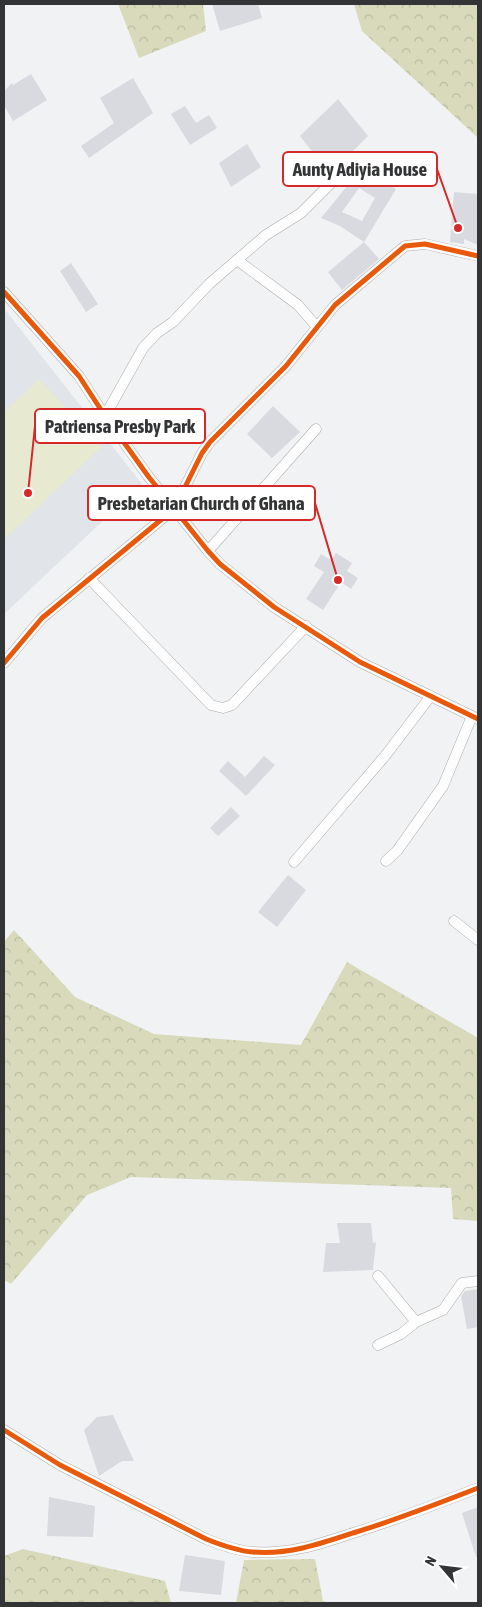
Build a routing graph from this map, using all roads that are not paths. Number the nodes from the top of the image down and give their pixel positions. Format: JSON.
{"nodes":[{"id":1,"x":339,"y":175,"type":"dead end"},
{"id":2,"x":478,"y":256,"type":"edge"},
{"id":3,"x":237,"y":260,"type":"junction"},
{"id":4,"x":4,"y":292,"type":"edge"},
{"id":5,"x":318,"y":327,"type":"junction"},
{"id":6,"x":104,"y":416,"type":"junction"},
{"id":7,"x":316,"y":429,"type":"dead end"},
{"id":8,"x":174,"y":509,"type":"junction"},
{"id":9,"x":208,"y":551,"type":"junction"},
{"id":10,"x":88,"y":578,"type":"junction"},
{"id":11,"x":306,"y":626,"type":"junction"},
{"id":12,"x":4,"y":663,"type":"edge"},
{"id":13,"x":430,"y":697,"type":"junction"},
{"id":14,"x":475,"y":718,"type":"edge"},
{"id":15,"x":386,"y":861,"type":"dead end"},
{"id":16,"x":294,"y":862,"type":"dead end"},
{"id":17,"x":454,"y":921,"type":"dead end"},
{"id":18,"x":478,"y":940,"type":"edge"},
{"id":19,"x":378,"y":1276,"type":"dead end"},
{"id":20,"x":478,"y":1281,"type":"edge"},
{"id":21,"x":416,"y":1322,"type":"junction"},
{"id":22,"x":378,"y":1345,"type":"dead end"},
{"id":23,"x":4,"y":1430,"type":"edge"},
{"id":24,"x":478,"y":1488,"type":"edge"}],
"edges":[{"from":1,"to":3,"type":"street"},
{"from":2,"to":5,"type":"street"},
{"from":3,"to":5,"type":"street"},
{"from":3,"to":6,"type":"street"},
{"from":4,"to":6,"type":"street"},
{"from":5,"to":8,"type":"street"},
{"from":6,"to":8,"type":"street"},
{"from":7,"to":9,"type":"street"},
{"from":8,"to":9,"type":"street"},
{"from":8,"to":10,"type":"street"},
{"from":9,"to":11,"type":"street"},
{"from":10,"to":11,"type":"street"},
{"from":10,"to":12,"type":"street"},
{"from":11,"to":13,"type":"street"},
{"from":13,"to":14,"type":"street"},
{"from":13,"to":16,"type":"street"},
{"from":14,"to":15,"type":"street"},
{"from":17,"to":18,"type":"street"},
{"from":19,"to":21,"type":"street"},
{"from":20,"to":21,"type":"street"},
{"from":21,"to":22,"type":"street"},
{"from":23,"to":24,"type":"street"}]}
